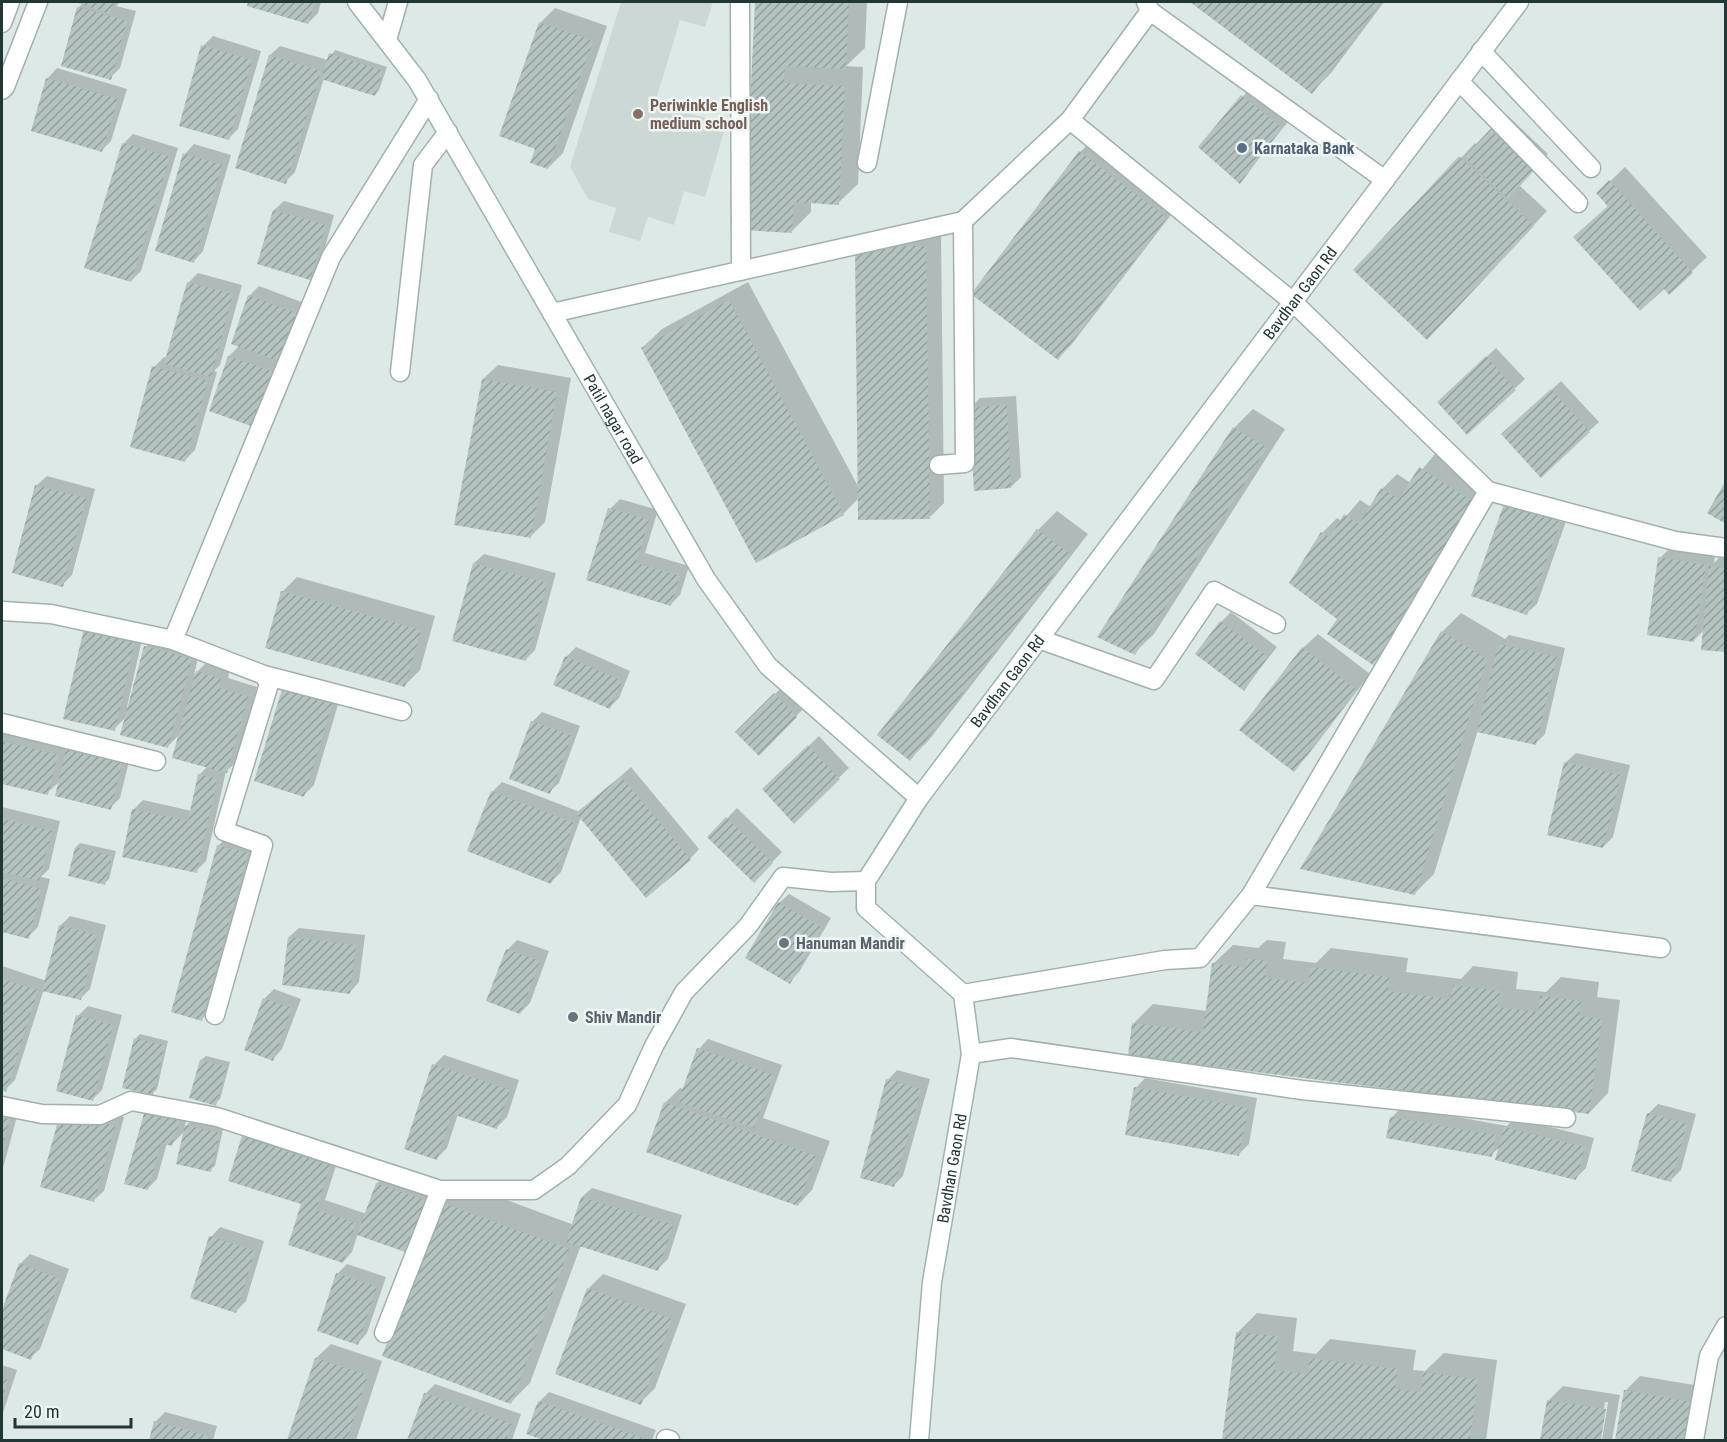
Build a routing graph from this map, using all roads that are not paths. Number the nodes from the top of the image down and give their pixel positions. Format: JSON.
{"nodes":[{"id":1,"x":10,"y":2,"type":"edge"},
{"id":2,"x":38,"y":2,"type":"edge"},
{"id":3,"x":357,"y":2,"type":"edge"},
{"id":4,"x":398,"y":2,"type":"edge"},
{"id":5,"x":740,"y":2,"type":"edge"},
{"id":6,"x":898,"y":2,"type":"edge"},
{"id":7,"x":1519,"y":2,"type":"edge"},
{"id":8,"x":1148,"y":6,"type":"edge"},
{"id":9,"x":2,"y":23,"type":"edge"},
{"id":10,"x":387,"y":40,"type":"junction"},
{"id":11,"x":1481,"y":51,"type":"junction"},
{"id":12,"x":1459,"y":81,"type":"junction"},
{"id":13,"x":2,"y":90,"type":"edge"},
{"id":14,"x":429,"y":99,"type":"junction"},
{"id":15,"x":1070,"y":120,"type":"junction"},
{"id":16,"x":448,"y":132,"type":"junction"},
{"id":17,"x":867,"y":163,"type":"dead end"},
{"id":18,"x":1591,"y":168,"type":"dead end"},
{"id":19,"x":1384,"y":180,"type":"junction"},
{"id":20,"x":1578,"y":203,"type":"dead end"},
{"id":21,"x":963,"y":221,"type":"junction"},
{"id":22,"x":741,"y":271,"type":"junction"},
{"id":23,"x":1293,"y":302,"type":"junction"},
{"id":24,"x":552,"y":313,"type":"junction"},
{"id":25,"x":400,"y":372,"type":"dead end"},
{"id":26,"x":939,"y":465,"type":"dead end"},
{"id":27,"x":1488,"y":491,"type":"junction"},
{"id":28,"x":1725,"y":548,"type":"edge"},
{"id":29,"x":2,"y":611,"type":"edge"},
{"id":30,"x":1276,"y":624,"type":"dead end"},
{"id":31,"x":1039,"y":639,"type":"junction"},
{"id":32,"x":173,"y":640,"type":"junction"},
{"id":33,"x":264,"y":675,"type":"junction"},
{"id":34,"x":402,"y":711,"type":"dead end"},
{"id":35,"x":2,"y":723,"type":"edge"},
{"id":36,"x":156,"y":762,"type":"dead end"},
{"id":37,"x":919,"y":798,"type":"junction"},
{"id":38,"x":866,"y":881,"type":"junction"},
{"id":39,"x":1251,"y":896,"type":"junction"},
{"id":40,"x":1661,"y":948,"type":"dead end"},
{"id":41,"x":963,"y":994,"type":"junction"},
{"id":42,"x":216,"y":1015,"type":"dead end"},
{"id":43,"x":971,"y":1054,"type":"junction"},
{"id":44,"x":2,"y":1106,"type":"edge"},
{"id":45,"x":1566,"y":1118,"type":"dead end"},
{"id":46,"x":440,"y":1190,"type":"junction"},
{"id":47,"x":1725,"y":1326,"type":"edge"},
{"id":48,"x":384,"y":1333,"type":"dead end"},
{"id":49,"x":921,"y":1440,"type":"edge"},
{"id":50,"x":1694,"y":1440,"type":"edge"}],
"edges":[{"from":1,"to":9,"type":"street"},
{"from":2,"to":13,"type":"street"},
{"from":3,"to":10,"type":"street","name":"Patil nagar road"},
{"from":4,"to":10,"type":"street"},
{"from":5,"to":22,"type":"street"},
{"from":6,"to":17,"type":"street"},
{"from":7,"to":11,"type":"street","name":"Bavdhan Gaon Rd"},
{"from":8,"to":15,"type":"street"},
{"from":8,"to":19,"type":"street"},
{"from":10,"to":14,"type":"street","name":"Patil nagar road"},
{"from":11,"to":12,"type":"street","name":"Bavdhan Gaon Rd"},
{"from":11,"to":18,"type":"street"},
{"from":12,"to":19,"type":"street","name":"Bavdhan Gaon Rd"},
{"from":12,"to":20,"type":"street"},
{"from":14,"to":16,"type":"street","name":"Patil nagar road"},
{"from":14,"to":32,"type":"street"},
{"from":15,"to":21,"type":"street"},
{"from":15,"to":23,"type":"street"},
{"from":16,"to":24,"type":"street","name":"Patil nagar road"},
{"from":16,"to":25,"type":"street"},
{"from":19,"to":23,"type":"street","name":"Bavdhan Gaon Rd"},
{"from":21,"to":22,"type":"street"},
{"from":21,"to":26,"type":"street"},
{"from":22,"to":24,"type":"street"},
{"from":23,"to":27,"type":"street"},
{"from":23,"to":31,"type":"street","name":"Bavdhan Gaon Rd"},
{"from":24,"to":37,"type":"street","name":"Patil nagar road"},
{"from":27,"to":28,"type":"street"},
{"from":27,"to":39,"type":"street"},
{"from":29,"to":32,"type":"street"},
{"from":30,"to":31,"type":"street"},
{"from":31,"to":37,"type":"street","name":"Bavdhan Gaon Rd"},
{"from":32,"to":33,"type":"street"},
{"from":33,"to":34,"type":"street"},
{"from":33,"to":42,"type":"street"},
{"from":35,"to":36,"type":"street"},
{"from":37,"to":38,"type":"street","name":"Bavdhan Gaon Rd"},
{"from":38,"to":41,"type":"street"},
{"from":38,"to":46,"type":"street"},
{"from":39,"to":40,"type":"street"},
{"from":39,"to":41,"type":"street"},
{"from":41,"to":43,"type":"street","name":"Bavdhan Gaon Rd"},
{"from":43,"to":45,"type":"street"},
{"from":43,"to":49,"type":"street","name":"Bavdhan Gaon Rd"},
{"from":44,"to":46,"type":"street"},
{"from":46,"to":48,"type":"street"},
{"from":47,"to":50,"type":"street"}]}
